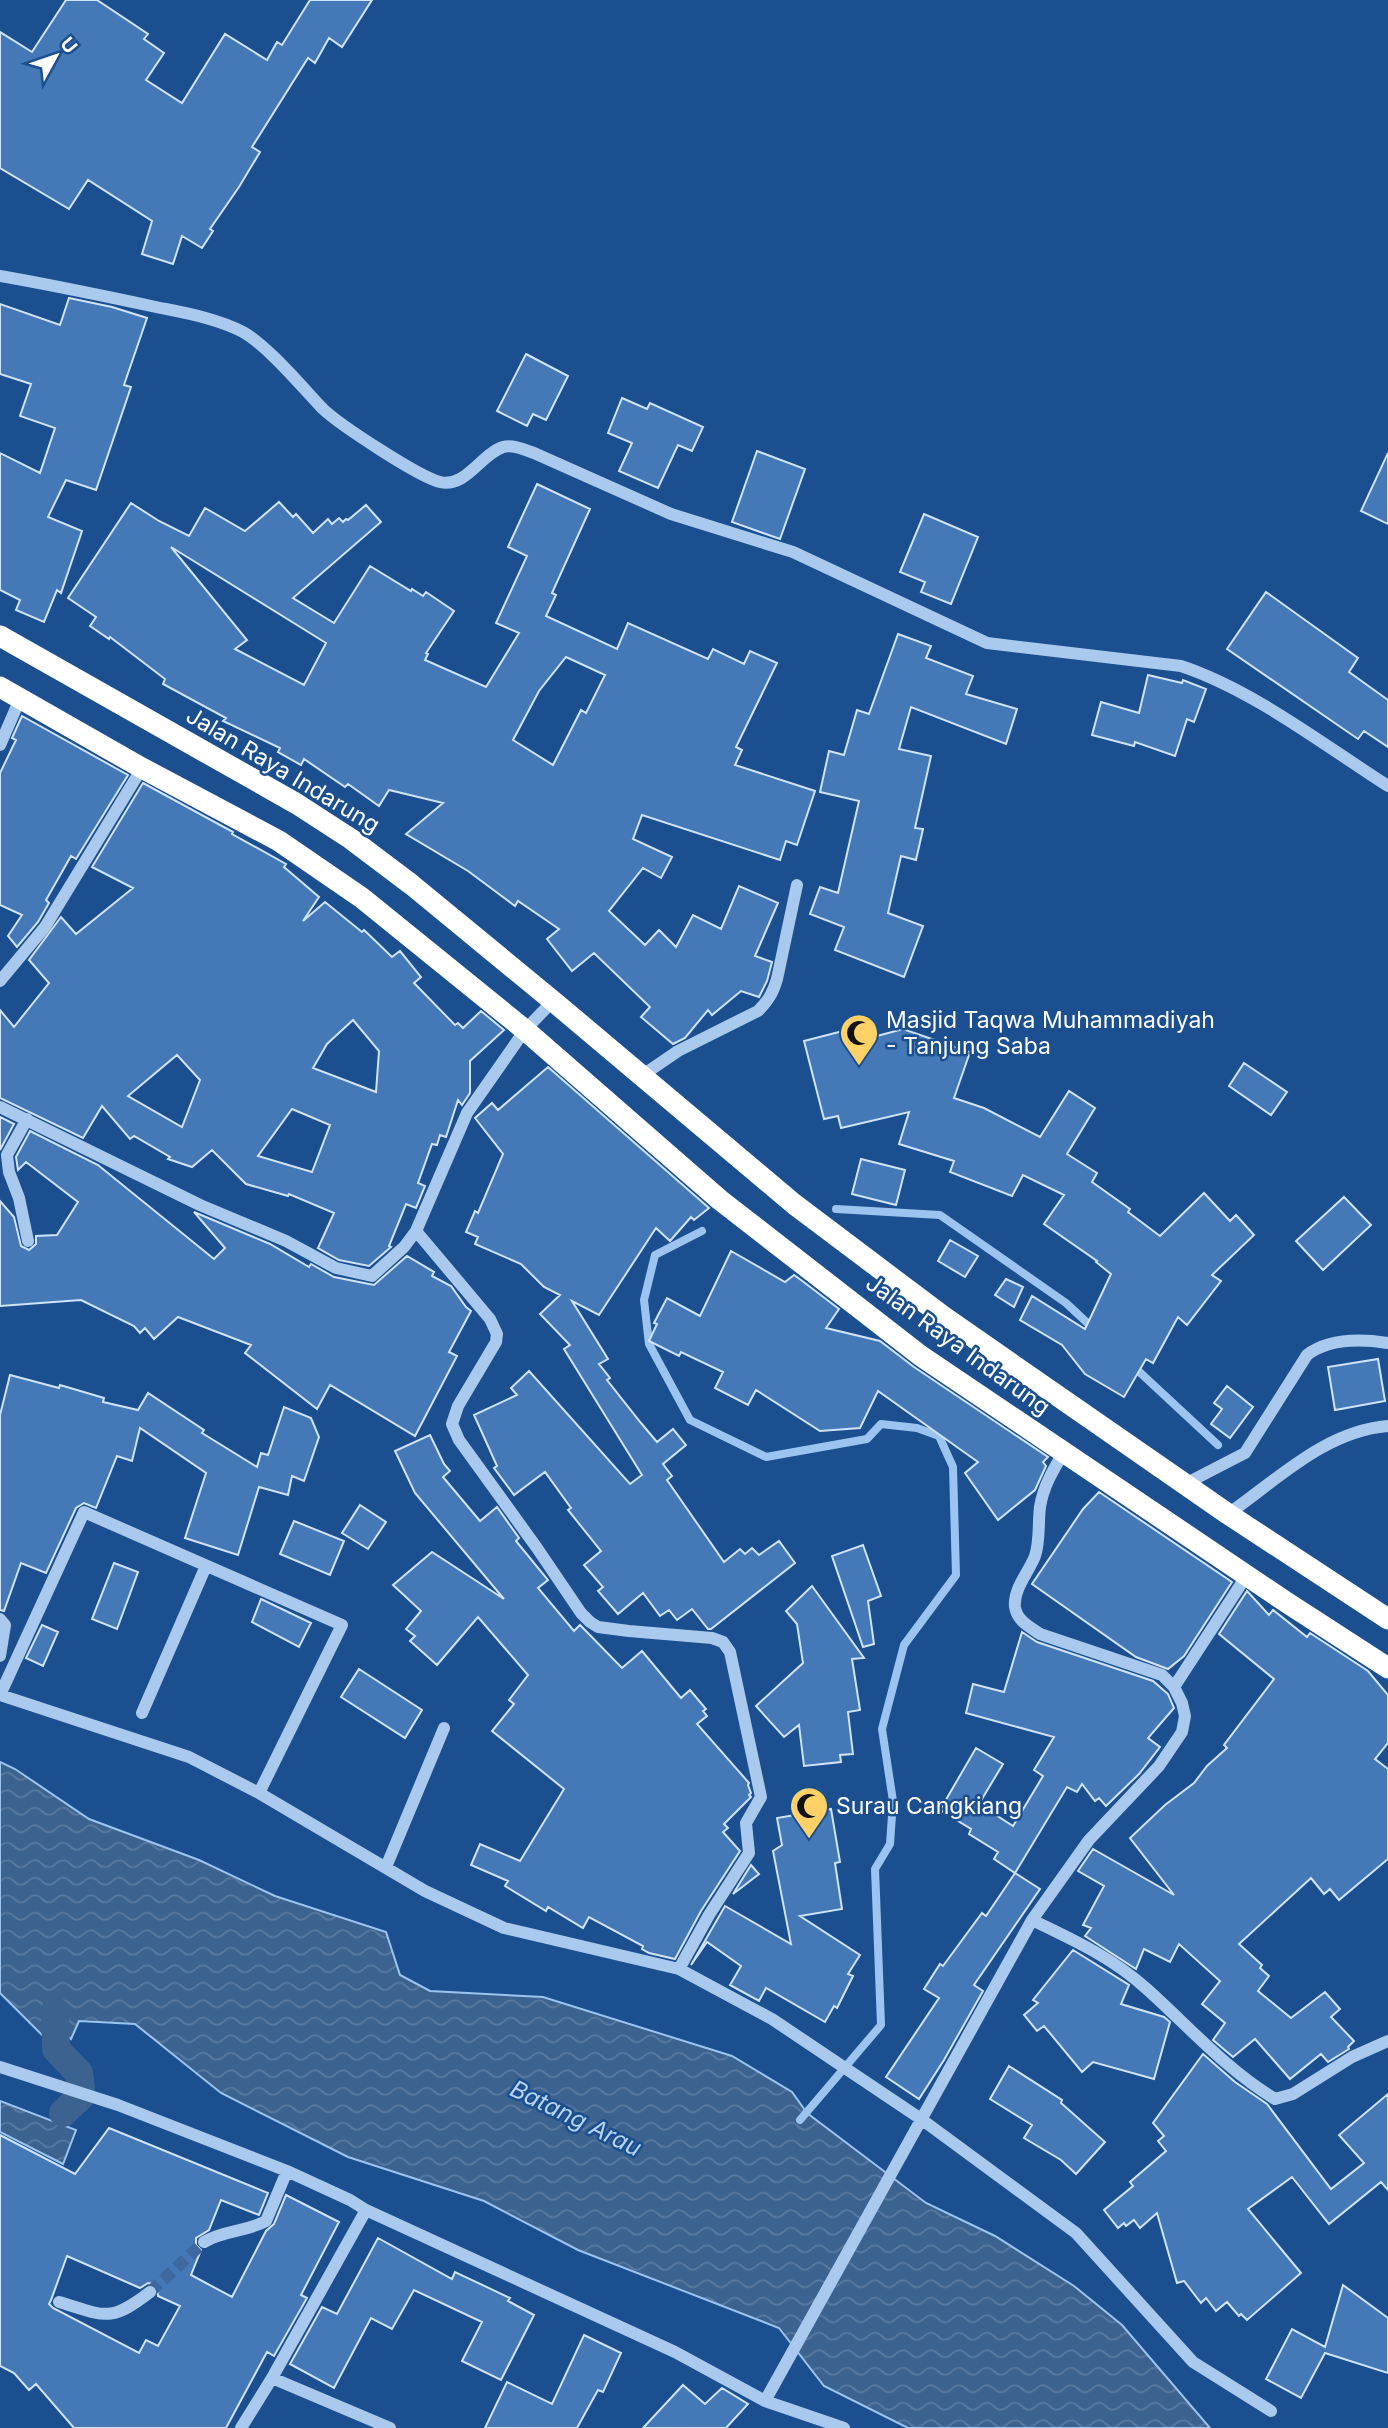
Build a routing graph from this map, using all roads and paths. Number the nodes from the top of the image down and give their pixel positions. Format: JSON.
{"nodes":[{"id":1,"x":0,"y":276,"type":"edge"},
{"id":2,"x":0,"y":636,"type":"edge"},
{"id":3,"x":0,"y":687,"type":"edge"},
{"id":4,"x":20,"y":699,"type":"junction"},
{"id":5,"x":0,"y":745,"type":"edge"},
{"id":6,"x":142,"y":768,"type":"junction"},
{"id":7,"x":1388,"y":786,"type":"edge"},
{"id":8,"x":797,"y":885,"type":"dead end"},
{"id":9,"x":0,"y":981,"type":"edge"},
{"id":10,"x":553,"y":1001,"type":"junction"},
{"id":11,"x":525,"y":1030,"type":"junction"},
{"id":12,"x":640,"y":1077,"type":"junction"},
{"id":13,"x":0,"y":1107,"type":"edge"},
{"id":14,"x":27,"y":1119,"type":"junction"},
{"id":15,"x":416,"y":1231,"type":"junction"},
{"id":16,"x":28,"y":1241,"type":"dead end"},
{"id":17,"x":1388,"y":1343,"type":"edge"},
{"id":18,"x":1388,"y":1426,"type":"edge"},
{"id":19,"x":1064,"y":1452,"type":"junction"},
{"id":20,"x":1185,"y":1484,"type":"junction"},
{"id":21,"x":1228,"y":1514,"type":"junction"},
{"id":22,"x":206,"y":1566,"type":"junction"},
{"id":23,"x":1247,"y":1575,"type":"junction"},
{"id":24,"x":0,"y":1619,"type":"edge"},
{"id":25,"x":1388,"y":1619,"type":"edge"},
{"id":26,"x":0,"y":1656,"type":"edge"},
{"id":27,"x":1388,"y":1668,"type":"edge"},
{"id":28,"x":1174,"y":1687,"type":"junction"},
{"id":29,"x":0,"y":1695,"type":"edge"},
{"id":30,"x":142,"y":1713,"type":"dead end"},
{"id":31,"x":444,"y":1728,"type":"dead end"},
{"id":32,"x":260,"y":1793,"type":"junction"},
{"id":33,"x":386,"y":1867,"type":"junction"},
{"id":34,"x":1032,"y":1920,"type":"junction"},
{"id":35,"x":679,"y":1969,"type":"junction"},
{"id":36,"x":1388,"y":2041,"type":"edge"},
{"id":37,"x":0,"y":2067,"type":"edge"},
{"id":38,"x":920,"y":2119,"type":"junction"},
{"id":39,"x":287,"y":2171,"type":"junction"},
{"id":40,"x":366,"y":2210,"type":"junction"},
{"id":41,"x":204,"y":2242,"type":"tunnel mouth"},
{"id":42,"x":150,"y":2292,"type":"tunnel mouth"},
{"id":43,"x":59,"y":2302,"type":"dead end"},
{"id":44,"x":272,"y":2378,"type":"junction"},
{"id":45,"x":765,"y":2401,"type":"junction"},
{"id":46,"x":1271,"y":2412,"type":"dead end"},
{"id":47,"x":242,"y":2428,"type":"edge"},
{"id":48,"x":390,"y":2428,"type":"edge"},
{"id":49,"x":844,"y":2428,"type":"edge"}],
"edges":[{"from":1,"to":7,"type":"street"},
{"from":2,"to":10,"type":"highway","name":"Jalan Raya Indarung"},
{"from":3,"to":4,"type":"highway","name":"Jalan Raya Indarung"},
{"from":4,"to":5,"type":"street"},
{"from":4,"to":6,"type":"highway","name":"Jalan Raya Indarung"},
{"from":6,"to":9,"type":"street"},
{"from":6,"to":11,"type":"highway","name":"Jalan Raya Indarung"},
{"from":8,"to":12,"type":"street"},
{"from":10,"to":11,"type":"street"},
{"from":10,"to":12,"type":"highway","name":"Jalan Raya Indarung"},
{"from":11,"to":15,"type":"street"},
{"from":11,"to":19,"type":"highway","name":"Jalan Raya Indarung"},
{"from":12,"to":20,"type":"highway","name":"Jalan Raya Indarung"},
{"from":13,"to":14,"type":"street"},
{"from":14,"to":15,"type":"street"},
{"from":14,"to":16,"type":"street"},
{"from":15,"to":35,"type":"street"},
{"from":17,"to":20,"type":"street"},
{"from":18,"to":21,"type":"street"},
{"from":19,"to":23,"type":"highway","name":"Jalan Raya Indarung"},
{"from":19,"to":28,"type":"street"},
{"from":20,"to":21,"type":"highway","name":"Jalan Raya Indarung"},
{"from":21,"to":25,"type":"highway","name":"Jalan Raya Indarung"},
{"from":22,"to":29,"type":"street"},
{"from":22,"to":30,"type":"street"},
{"from":22,"to":32,"type":"street"},
{"from":23,"to":27,"type":"highway","name":"Jalan Raya Indarung"},
{"from":23,"to":28,"type":"street"},
{"from":24,"to":26,"type":"street"},
{"from":28,"to":34,"type":"street"},
{"from":29,"to":32,"type":"street"},
{"from":31,"to":33,"type":"street"},
{"from":32,"to":33,"type":"street"},
{"from":33,"to":35,"type":"street"},
{"from":34,"to":36,"type":"street"},
{"from":34,"to":38,"type":"street"},
{"from":35,"to":38,"type":"street"},
{"from":37,"to":39,"type":"street"},
{"from":38,"to":45,"type":"street"},
{"from":38,"to":46,"type":"street"},
{"from":39,"to":40,"type":"street"},
{"from":39,"to":41,"type":"street"},
{"from":40,"to":44,"type":"street"},
{"from":40,"to":45,"type":"street"},
{"from":42,"to":43,"type":"street"},
{"from":44,"to":47,"type":"street"},
{"from":44,"to":48,"type":"street"},
{"from":45,"to":49,"type":"street"}]}
